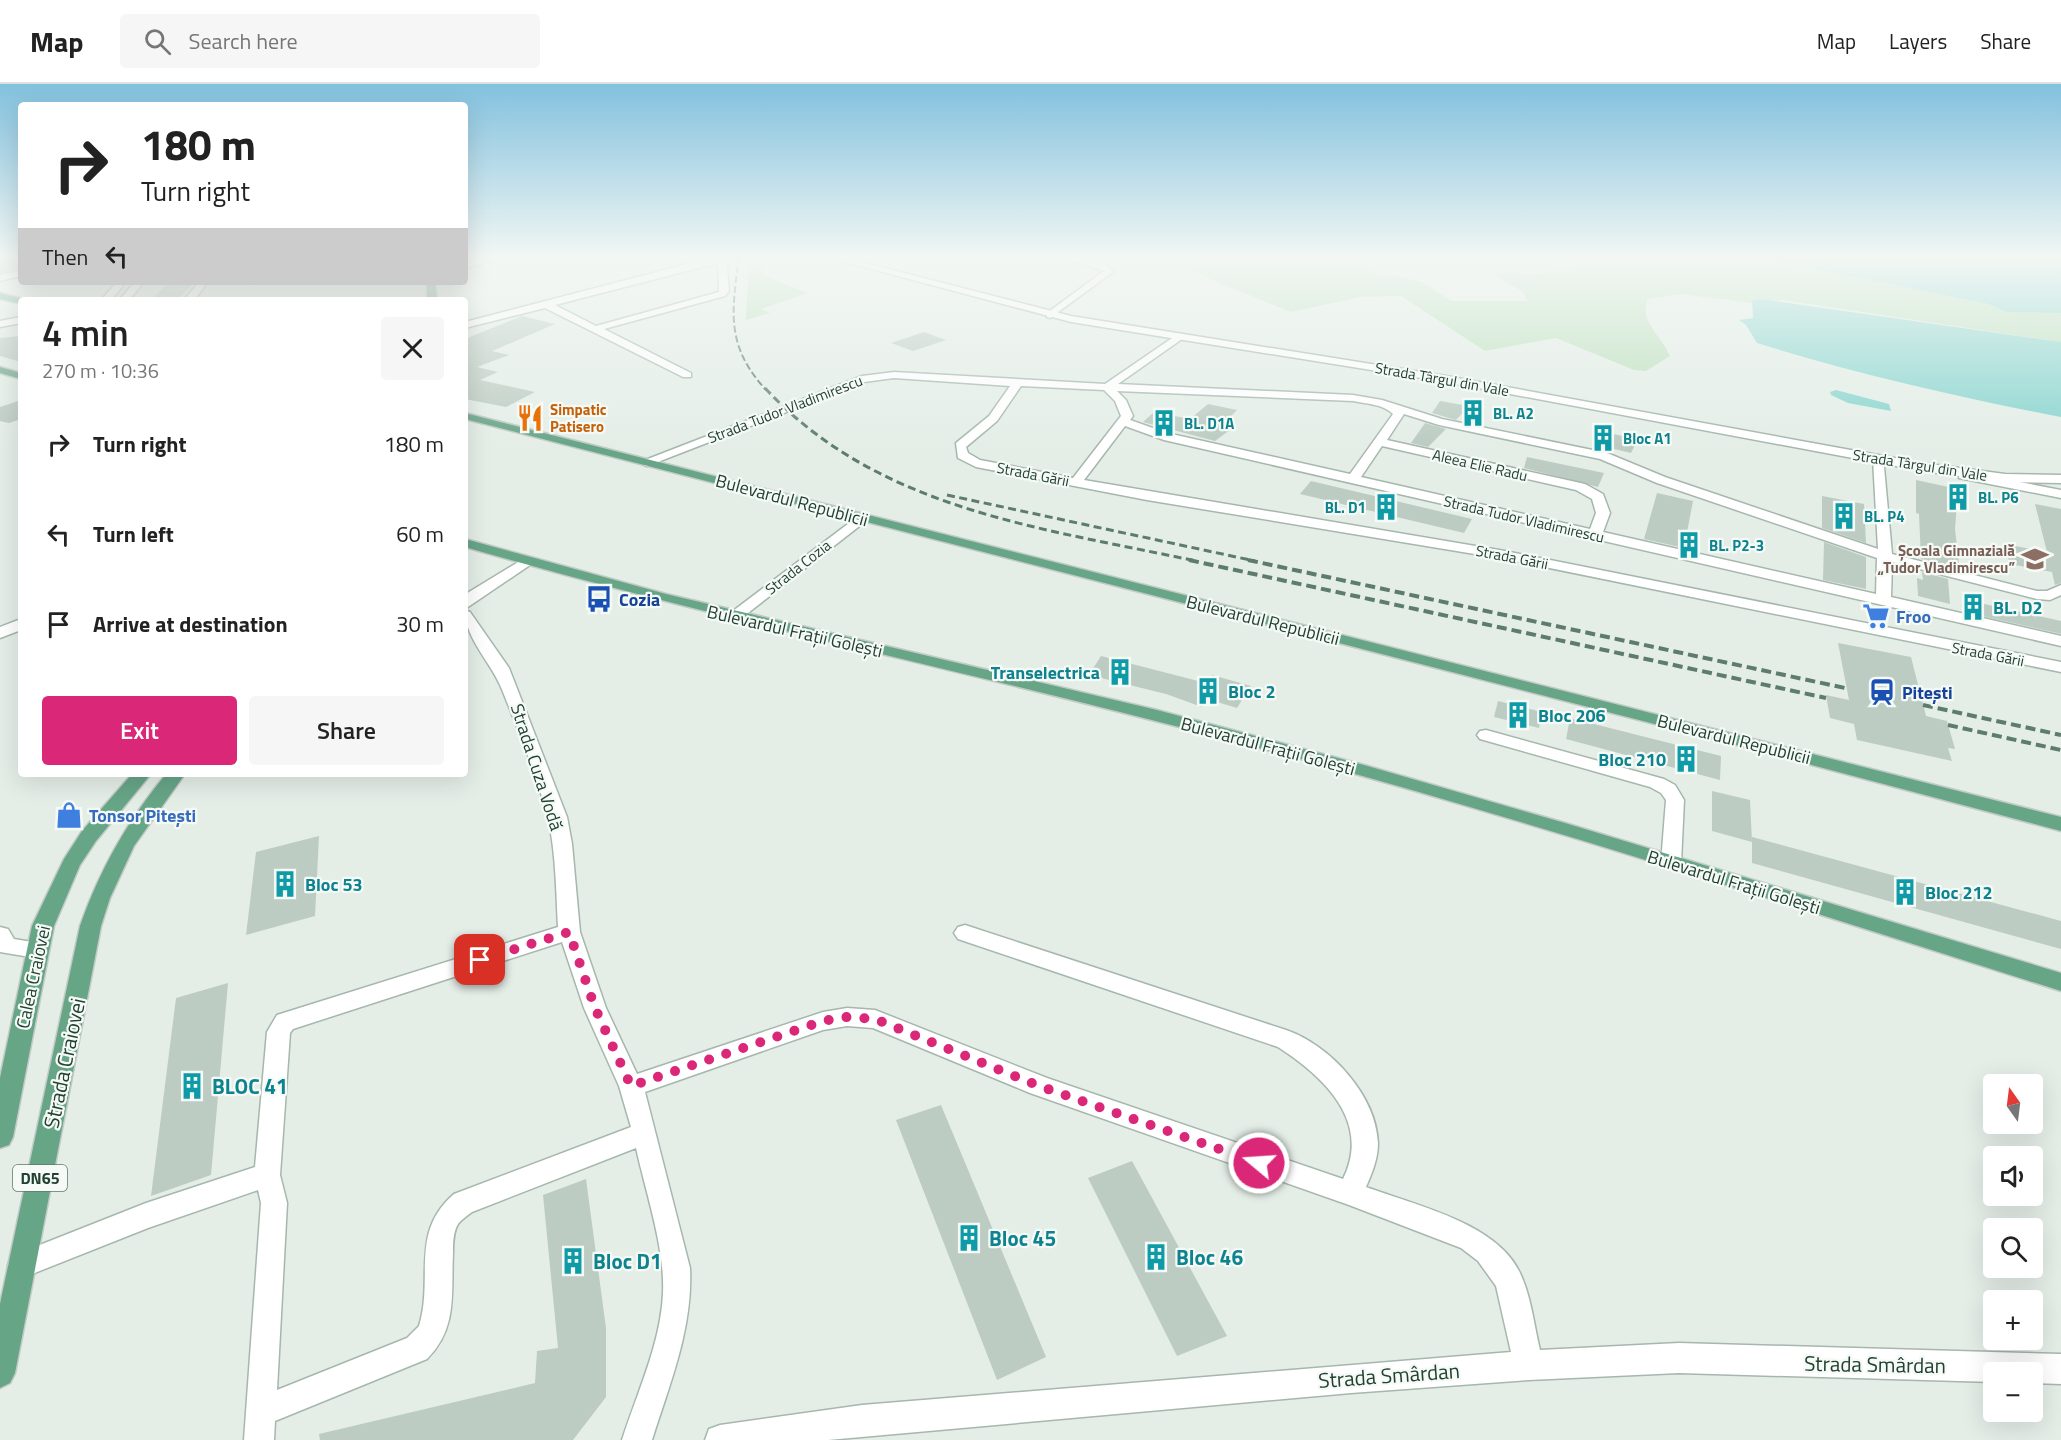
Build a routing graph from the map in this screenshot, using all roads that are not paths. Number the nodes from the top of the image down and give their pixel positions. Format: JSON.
{"nodes":[{"id":1,"x":491,"y":319,"type":"edge"},
{"id":2,"x":575,"y":319,"type":"edge"},
{"id":3,"x":631,"y":319,"type":"edge"},
{"id":4,"x":1075,"y":319,"type":"edge"},
{"id":5,"x":18,"y":321,"type":"edge"},
{"id":6,"x":481,"y":322,"type":"junction"},
{"id":7,"x":0,"y":324,"type":"edge"},
{"id":8,"x":468,"y":324,"type":"edge"},
{"id":9,"x":468,"y":328,"type":"edge"},
{"id":10,"x":594,"y":329,"type":"junction"},
{"id":11,"x":1178,"y":337,"type":"junction"},
{"id":12,"x":0,"y":370,"type":"edge"},
{"id":13,"x":18,"y":375,"type":"edge"},
{"id":14,"x":687,"y":375,"type":"dead end"},
{"id":15,"x":1017,"y":383,"type":"junction"},
{"id":16,"x":1107,"y":387,"type":"junction"},
{"id":17,"x":1393,"y":408,"type":"junction"},
{"id":18,"x":468,"y":417,"type":"edge"},
{"id":19,"x":1124,"y":422,"type":"junction"},
{"id":20,"x":1380,"y":442,"type":"junction"},
{"id":21,"x":1879,"y":459,"type":"junction"},
{"id":22,"x":646,"y":462,"type":"junction"},
{"id":23,"x":1922,"y":467,"type":"junction"},
{"id":24,"x":1353,"y":479,"type":"junction"},
{"id":25,"x":2061,"y":479,"type":"edge"},
{"id":26,"x":1076,"y":482,"type":"junction"},
{"id":27,"x":2061,"y":494,"type":"edge"},
{"id":28,"x":861,"y":518,"type":"junction"},
{"id":29,"x":1595,"y":535,"type":"junction"},
{"id":30,"x":468,"y":544,"type":"edge"},
{"id":31,"x":1884,"y":556,"type":"junction"},
{"id":32,"x":525,"y":561,"type":"junction"},
{"id":33,"x":2057,"y":596,"type":"edge"},
{"id":34,"x":1883,"y":600,"type":"junction"},
{"id":35,"x":468,"y":601,"type":"edge"},
{"id":36,"x":734,"y":617,"type":"junction"},
{"id":37,"x":468,"y":619,"type":"edge"},
{"id":38,"x":18,"y":625,"type":"edge"},
{"id":39,"x":0,"y":633,"type":"edge"},
{"id":40,"x":2061,"y":641,"type":"edge"},
{"id":41,"x":2061,"y":668,"type":"edge"},
{"id":42,"x":1486,"y":735,"type":"dead end"},
{"id":43,"x":139,"y":777,"type":"edge"},
{"id":44,"x":173,"y":777,"type":"edge"},
{"id":45,"x":2061,"y":824,"type":"edge"},
{"id":46,"x":1671,"y":863,"type":"junction"},
{"id":47,"x":569,"y":932,"type":"junction"},
{"id":48,"x":965,"y":933,"type":"dead end"},
{"id":49,"x":0,"y":935,"type":"edge"},
{"id":50,"x":36,"y":950,"type":"junction"},
{"id":51,"x":2061,"y":982,"type":"edge"},
{"id":52,"x":631,"y":1086,"type":"junction"},
{"id":53,"x":645,"y":1133,"type":"junction"},
{"id":54,"x":0,"y":1137,"type":"edge"},
{"id":55,"x":267,"y":1175,"type":"junction"},
{"id":56,"x":1350,"y":1193,"type":"junction"},
{"id":57,"x":22,"y":1265,"type":"junction"},
{"id":58,"x":1529,"y":1365,"type":"junction"},
{"id":59,"x":2061,"y":1369,"type":"edge"},
{"id":60,"x":0,"y":1373,"type":"edge"},
{"id":61,"x":262,"y":1411,"type":"junction"},
{"id":62,"x":259,"y":1440,"type":"edge"},
{"id":63,"x":637,"y":1440,"type":"edge"},
{"id":64,"x":720,"y":1440,"type":"edge"}],
"edges":[{"from":1,"to":6,"type":"street"},
{"from":2,"to":10,"type":"street"},
{"from":3,"to":10,"type":"street"},
{"from":4,"to":11,"type":"street","name":"Strada Târgul din Vale"},
{"from":5,"to":7,"type":"street"},
{"from":6,"to":8,"type":"street"},
{"from":6,"to":9,"type":"street"},
{"from":10,"to":14,"type":"street"},
{"from":11,"to":16,"type":"street"},
{"from":11,"to":21,"type":"street","name":"Strada Târgul din Vale"},
{"from":12,"to":13,"type":"main road"},
{"from":15,"to":16,"type":"street","name":"Strada Tudor Vladimirescu"},
{"from":15,"to":22,"type":"street","name":"Strada Tudor Vladimirescu"},
{"from":15,"to":26,"type":"street","name":"Strada Gării"},
{"from":16,"to":17,"type":"street","name":"Strada Tudor Vladimirescu"},
{"from":16,"to":19,"type":"street"},
{"from":17,"to":20,"type":"street"},
{"from":17,"to":31,"type":"street","name":"Strada Tudor Vladimirescu"},
{"from":18,"to":22,"type":"main road","name":"Bulevardul Republicii"},
{"from":19,"to":24,"type":"street","name":"Strada Tudor Vladimirescu"},
{"from":19,"to":26,"type":"street"},
{"from":20,"to":24,"type":"street"},
{"from":20,"to":29,"type":"street","name":"Aleea Elie Radu"},
{"from":21,"to":23,"type":"street","name":"Strada Târgul din Vale"},
{"from":21,"to":31,"type":"street"},
{"from":22,"to":28,"type":"main road","name":"Bulevardul Republicii"},
{"from":23,"to":25,"type":"street","name":"Strada Târgul din Vale"},
{"from":23,"to":27,"type":"street"},
{"from":24,"to":29,"type":"street","name":"Strada Tudor Vladimirescu"},
{"from":26,"to":41,"type":"street","name":"Strada Gării"},
{"from":28,"to":36,"type":"street","name":"Strada Cozia"},
{"from":28,"to":45,"type":"main road","name":"Bulevardul Republicii"},
{"from":29,"to":34,"type":"street","name":"Strada Tudor Vladimirescu"},
{"from":30,"to":32,"type":"main road","name":"Bulevardul Frații Golești"},
{"from":31,"to":33,"type":"street","name":"Strada Tudor Vladimirescu"},
{"from":31,"to":34,"type":"street"},
{"from":32,"to":35,"type":"street"},
{"from":32,"to":36,"type":"main road","name":"Bulevardul Frații Golești"},
{"from":34,"to":40,"type":"street","name":"Strada Tudor Vladimirescu"},
{"from":36,"to":46,"type":"main road","name":"Bulevardul Frații Golești"},
{"from":37,"to":47,"type":"street","name":"Strada Cuza Vodă"},
{"from":38,"to":39,"type":"street"},
{"from":42,"to":46,"type":"street"},
{"from":43,"to":50,"type":"main road","name":"Calea Craiovei"},
{"from":44,"to":57,"type":"main road","name":"Strada Craiovei","number":"DN65"},
{"from":46,"to":51,"type":"main road","name":"Bulevardul Frații Golești"},
{"from":47,"to":52,"type":"street","name":"Strada Cuza Vodă"},
{"from":47,"to":55,"type":"street"},
{"from":48,"to":56,"type":"street"},
{"from":49,"to":50,"type":"street"},
{"from":50,"to":54,"type":"main road","name":"Calea Craiovei"},
{"from":52,"to":53,"type":"street","name":"Strada Cuza Vodă"},
{"from":52,"to":56,"type":"street"},
{"from":53,"to":61,"type":"street"},
{"from":53,"to":63,"type":"street","name":"Strada Cuza Vodă"},
{"from":55,"to":57,"type":"street"},
{"from":55,"to":61,"type":"street"},
{"from":56,"to":58,"type":"street"},
{"from":57,"to":60,"type":"main road","name":"Strada Craiovei","number":"DN65"},
{"from":58,"to":59,"type":"street","name":"Strada Smârdan"},
{"from":58,"to":64,"type":"street","name":"Strada Smârdan"},
{"from":61,"to":62,"type":"street"}]}
